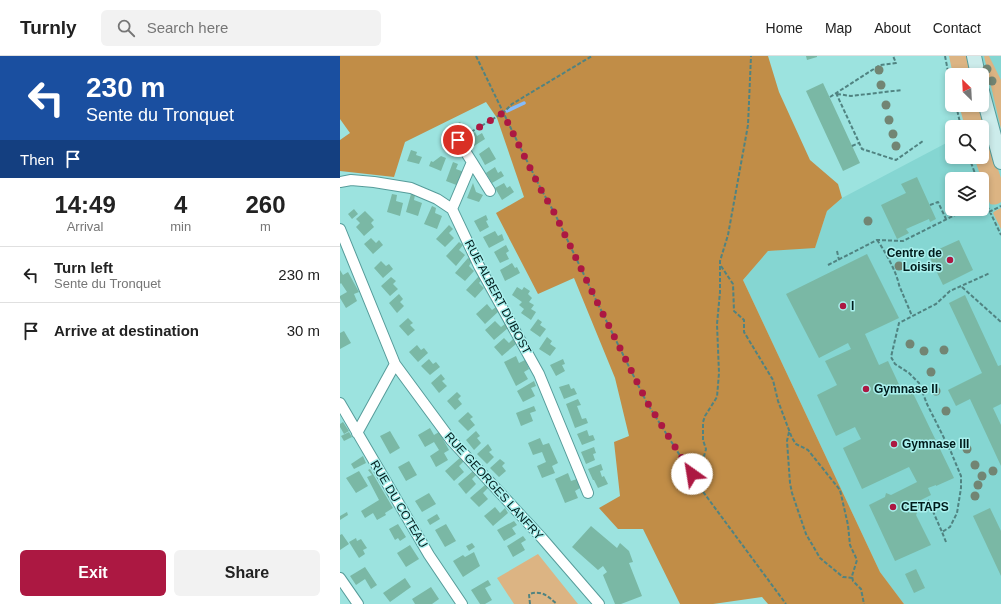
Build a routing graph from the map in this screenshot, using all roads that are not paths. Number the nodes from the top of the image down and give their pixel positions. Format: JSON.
{"nodes":[{"id":1,"x":974,"y":56,"type":"edge"},
{"id":2,"x":977,"y":68,"type":"edge"},
{"id":3,"x":988,"y":112,"type":"edge"},
{"id":4,"x":458,"y":140,"type":"road end"},
{"id":5,"x":472,"y":162,"type":"junction"},
{"id":6,"x":1001,"y":162,"type":"edge"},
{"id":7,"x":340,"y":182,"type":"edge"},
{"id":8,"x":490,"y":191,"type":"dead end"},
{"id":9,"x":452,"y":209,"type":"junction"},
{"id":10,"x":340,"y":229,"type":"edge"},
{"id":11,"x":395,"y":364,"type":"junction"},
{"id":12,"x":340,"y":403,"type":"edge"},
{"id":13,"x":357,"y":432,"type":"junction"},
{"id":14,"x":588,"y":493,"type":"dead end"},
{"id":15,"x":340,"y":578,"type":"edge"},
{"id":16,"x":358,"y":604,"type":"edge"},
{"id":17,"x":462,"y":604,"type":"edge"},
{"id":18,"x":599,"y":604,"type":"edge"}],
"edges":[{"from":1,"to":2,"type":"street"},
{"from":3,"to":6,"type":"street"},
{"from":4,"to":5,"type":"street"},
{"from":5,"to":8,"type":"street"},
{"from":5,"to":9,"type":"street"},
{"from":7,"to":9,"type":"street"},
{"from":9,"to":14,"type":"street","name":"RUE ALBERT DUBOST"},
{"from":10,"to":11,"type":"street"},
{"from":11,"to":13,"type":"street"},
{"from":11,"to":18,"type":"street","name":"RUE GEORGES LANFRY"},
{"from":12,"to":13,"type":"street","name":"RUE DU COTEAU"},
{"from":13,"to":17,"type":"street","name":"RUE DU COTEAU"},
{"from":15,"to":16,"type":"street"}]}
